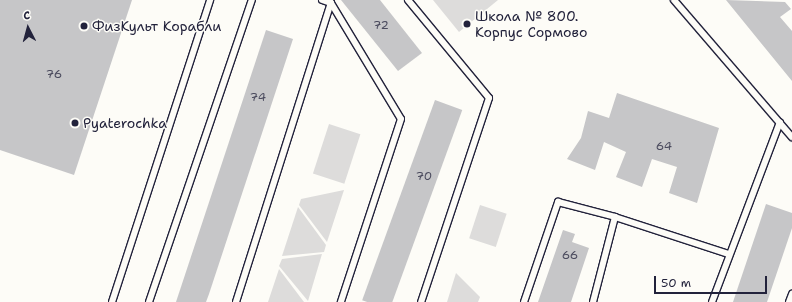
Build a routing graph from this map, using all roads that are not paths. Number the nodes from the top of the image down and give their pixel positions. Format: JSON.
{"nodes":[{"id":1,"x":210,"y":0,"type":"edge"},
{"id":2,"x":252,"y":0,"type":"edge"},
{"id":3,"x":322,"y":0,"type":"edge"},
{"id":4,"x":408,"y":0,"type":"edge"},
{"id":5,"x":674,"y":0,"type":"edge"},
{"id":6,"x":331,"y":3,"type":"junction"},
{"id":7,"x":780,"y":122,"type":"junction"},
{"id":8,"x":792,"y":137,"type":"edge"},
{"id":9,"x":615,"y":217,"type":"junction"},
{"id":10,"x":728,"y":254,"type":"junction"},
{"id":11,"x":792,"y":294,"type":"edge"},
{"id":12,"x":112,"y":302,"type":"edge"},
{"id":13,"x":150,"y":302,"type":"edge"},
{"id":14,"x":236,"y":302,"type":"edge"},
{"id":15,"x":341,"y":302,"type":"edge"},
{"id":16,"x":421,"y":302,"type":"edge"},
{"id":17,"x":524,"y":302,"type":"edge"},
{"id":18,"x":593,"y":302,"type":"edge"},
{"id":19,"x":712,"y":302,"type":"edge"},
{"id":20,"x":789,"y":302,"type":"edge"}],
"edges":[{"from":1,"to":12,"type":"lane"},
{"from":2,"to":13,"type":"lane"},
{"from":3,"to":6,"type":"lane"},
{"from":4,"to":16,"type":"lane"},
{"from":5,"to":7,"type":"lane"},
{"from":6,"to":14,"type":"lane"},
{"from":6,"to":15,"type":"lane"},
{"from":7,"to":8,"type":"lane"},
{"from":7,"to":10,"type":"lane"},
{"from":9,"to":10,"type":"lane"},
{"from":9,"to":17,"type":"lane"},
{"from":9,"to":18,"type":"lane"},
{"from":10,"to":19,"type":"lane"},
{"from":11,"to":20,"type":"lane"}]}
